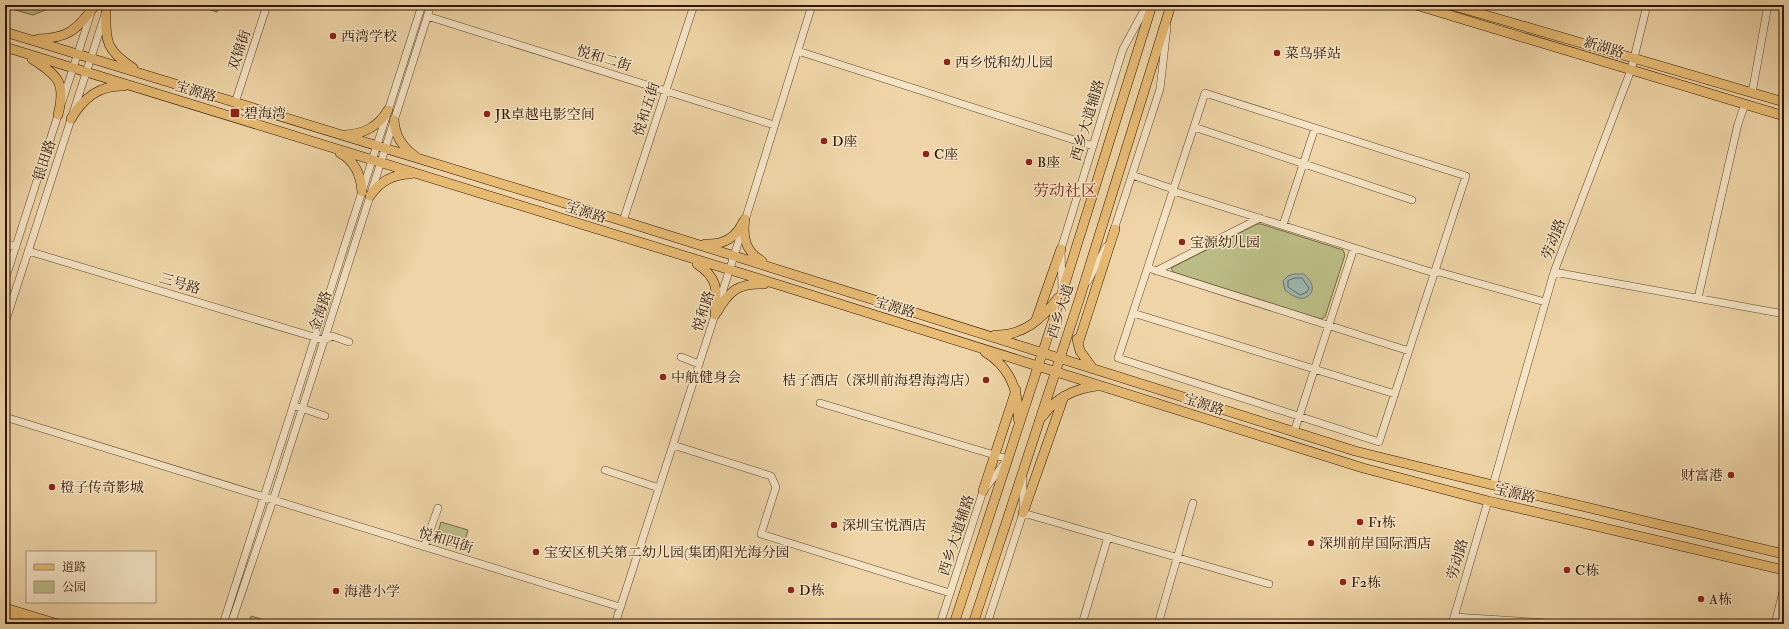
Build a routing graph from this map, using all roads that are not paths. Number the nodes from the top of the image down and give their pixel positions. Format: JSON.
{"nodes":[{"id":1,"x":267,"y":5,"type":"edge"},
{"id":2,"x":422,"y":5,"type":"edge"},
{"id":3,"x":431,"y":5,"type":"edge"},
{"id":4,"x":694,"y":5,"type":"edge"},
{"id":5,"x":812,"y":5,"type":"edge"},
{"id":6,"x":1147,"y":5,"type":"edge"},
{"id":7,"x":1152,"y":5,"type":"edge"},
{"id":8,"x":1416,"y":5,"type":"edge"},
{"id":9,"x":1451,"y":5,"type":"edge"},
{"id":10,"x":1647,"y":5,"type":"edge"},
{"id":11,"x":1768,"y":5,"type":"edge"},
{"id":12,"x":93,"y":6,"type":"edge"},
{"id":13,"x":107,"y":8,"type":"edge"},
{"id":14,"x":1170,"y":9,"type":"edge"},
{"id":15,"x":427,"y":16,"type":"junction"},
{"id":16,"x":5,"y":32,"type":"edge"},
{"id":17,"x":32,"y":40,"type":"junction"},
{"id":18,"x":5,"y":47,"type":"edge"},
{"id":19,"x":17,"y":50,"type":"junction"},
{"id":20,"x":798,"y":51,"type":"junction"},
{"id":21,"x":78,"y":54,"type":"junction"},
{"id":22,"x":91,"y":58,"type":"junction"},
{"id":23,"x":1634,"y":59,"type":"junction"},
{"id":24,"x":73,"y":68,"type":"junction"},
{"id":25,"x":1630,"y":70,"type":"junction"},
{"id":26,"x":86,"y":72,"type":"junction"},
{"id":27,"x":141,"y":74,"type":"junction"},
{"id":28,"x":133,"y":87,"type":"junction"},
{"id":29,"x":666,"y":91,"type":"junction"},
{"id":30,"x":1752,"y":93,"type":"junction"},
{"id":31,"x":1784,"y":102,"type":"edge"},
{"id":32,"x":235,"y":103,"type":"junction"},
{"id":33,"x":1745,"y":104,"type":"junction"},
{"id":34,"x":388,"y":110,"type":"junction"},
{"id":35,"x":58,"y":115,"type":"junction"},
{"id":36,"x":1784,"y":116,"type":"edge"},
{"id":37,"x":71,"y":119,"type":"junction"},
{"id":38,"x":394,"y":120,"type":"junction"},
{"id":39,"x":774,"y":125,"type":"junction"},
{"id":40,"x":1194,"y":127,"type":"junction"},
{"id":41,"x":1315,"y":128,"type":"junction"},
{"id":42,"x":340,"y":135,"type":"junction"},
{"id":43,"x":1093,"y":146,"type":"junction"},
{"id":44,"x":381,"y":147,"type":"junction"},
{"id":45,"x":332,"y":148,"type":"junction"},
{"id":46,"x":376,"y":161,"type":"junction"},
{"id":47,"x":423,"y":161,"type":"junction"},
{"id":48,"x":1303,"y":164,"type":"junction"},
{"id":49,"x":1132,"y":175,"type":"junction"},
{"id":50,"x":425,"y":177,"type":"junction"},
{"id":51,"x":1173,"y":190,"type":"junction"},
{"id":52,"x":366,"y":194,"type":"junction"},
{"id":53,"x":1412,"y":200,"type":"dead end"},
{"id":54,"x":1260,"y":218,"type":"junction"},
{"id":55,"x":745,"y":219,"type":"junction"},
{"id":56,"x":623,"y":221,"type":"junction"},
{"id":57,"x":1283,"y":225,"type":"junction"},
{"id":58,"x":1115,"y":229,"type":"junction"},
{"id":59,"x":693,"y":243,"type":"junction"},
{"id":60,"x":5,"y":244,"type":"edge"},
{"id":61,"x":16,"y":247,"type":"junction"},
{"id":62,"x":1354,"y":248,"type":"junction"},
{"id":63,"x":1061,"y":249,"type":"junction"},
{"id":64,"x":28,"y":251,"type":"junction"},
{"id":65,"x":682,"y":256,"type":"junction"},
{"id":66,"x":734,"y":256,"type":"junction"},
{"id":67,"x":1148,"y":268,"type":"junction"},
{"id":68,"x":729,"y":271,"type":"junction"},
{"id":69,"x":1156,"y":271,"type":"junction"},
{"id":70,"x":785,"y":272,"type":"junction"},
{"id":71,"x":1554,"y":272,"type":"junction"},
{"id":72,"x":1434,"y":273,"type":"junction"},
{"id":73,"x":5,"y":280,"type":"edge"},
{"id":74,"x":776,"y":284,"type":"junction"},
{"id":75,"x":1062,"y":293,"type":"junction"},
{"id":76,"x":1080,"y":297,"type":"junction"},
{"id":77,"x":1698,"y":298,"type":"junction"},
{"id":78,"x":1545,"y":302,"type":"junction"},
{"id":79,"x":1133,"y":312,"type":"junction"},
{"id":80,"x":1784,"y":314,"type":"edge"},
{"id":81,"x":715,"y":315,"type":"junction"},
{"id":82,"x":1036,"y":321,"type":"junction"},
{"id":83,"x":5,"y":323,"type":"edge"},
{"id":84,"x":1329,"y":326,"type":"junction"},
{"id":85,"x":976,"y":332,"type":"junction"},
{"id":86,"x":316,"y":337,"type":"junction"},
{"id":87,"x":324,"y":340,"type":"junction"},
{"id":88,"x":348,"y":342,"type":"dead end"},
{"id":89,"x":1078,"y":344,"type":"junction"},
{"id":90,"x":973,"y":346,"type":"junction"},
{"id":91,"x":1409,"y":351,"type":"junction"},
{"id":92,"x":1042,"y":352,"type":"junction"},
{"id":93,"x":680,"y":357,"type":"dead end"},
{"id":94,"x":1060,"y":358,"type":"junction"},
{"id":95,"x":699,"y":364,"type":"junction"},
{"id":96,"x":1038,"y":366,"type":"junction"},
{"id":97,"x":1093,"y":369,"type":"junction"},
{"id":98,"x":1315,"y":369,"type":"junction"},
{"id":99,"x":1055,"y":372,"type":"junction"},
{"id":100,"x":1121,"y":378,"type":"junction"},
{"id":101,"x":1099,"y":385,"type":"junction"},
{"id":102,"x":1016,"y":390,"type":"junction"},
{"id":103,"x":1116,"y":391,"type":"junction"},
{"id":104,"x":1395,"y":394,"type":"junction"},
{"id":105,"x":1064,"y":396,"type":"junction"},
{"id":106,"x":820,"y":403,"type":"dead end"},
{"id":107,"x":294,"y":406,"type":"junction"},
{"id":108,"x":302,"y":408,"type":"junction"},
{"id":109,"x":325,"y":416,"type":"dead end"},
{"id":110,"x":1299,"y":416,"type":"junction"},
{"id":111,"x":5,"y":417,"type":"edge"},
{"id":112,"x":1018,"y":428,"type":"junction"},
{"id":113,"x":1036,"y":430,"type":"junction"},
{"id":114,"x":1294,"y":432,"type":"junction"},
{"id":115,"x":673,"y":444,"type":"junction"},
{"id":116,"x":995,"y":455,"type":"junction"},
{"id":117,"x":1008,"y":460,"type":"junction"},
{"id":118,"x":605,"y":470,"type":"dead end"},
{"id":119,"x":1022,"y":473,"type":"junction"},
{"id":120,"x":1493,"y":485,"type":"junction"},
{"id":121,"x":659,"y":488,"type":"junction"},
{"id":122,"x":983,"y":492,"type":"junction"},
{"id":123,"x":264,"y":498,"type":"junction"},
{"id":124,"x":273,"y":500,"type":"junction"},
{"id":125,"x":1488,"y":501,"type":"junction"},
{"id":126,"x":1193,"y":503,"type":"dead end"},
{"id":127,"x":438,"y":508,"type":"dead end"},
{"id":128,"x":1023,"y":513,"type":"junction"},
{"id":129,"x":1108,"y":537,"type":"junction"},
{"id":130,"x":1750,"y":545,"type":"junction"},
{"id":131,"x":424,"y":547,"type":"junction"},
{"id":132,"x":1784,"y":554,"type":"edge"},
{"id":133,"x":1177,"y":557,"type":"junction"},
{"id":134,"x":1746,"y":561,"type":"junction"},
{"id":135,"x":1784,"y":570,"type":"edge"},
{"id":136,"x":1269,"y":584,"type":"dead end"},
{"id":137,"x":1784,"y":587,"type":"edge"},
{"id":138,"x":950,"y":593,"type":"junction"},
{"id":139,"x":620,"y":607,"type":"junction"},
{"id":140,"x":5,"y":608,"type":"edge"},
{"id":141,"x":5,"y":617,"type":"edge"},
{"id":142,"x":1452,"y":621,"type":"edge"},
{"id":143,"x":26,"y":624,"type":"edge"},
{"id":144,"x":58,"y":624,"type":"edge"},
{"id":145,"x":223,"y":624,"type":"edge"},
{"id":146,"x":231,"y":624,"type":"edge"},
{"id":147,"x":615,"y":624,"type":"edge"},
{"id":148,"x":940,"y":624,"type":"edge"},
{"id":149,"x":954,"y":624,"type":"edge"},
{"id":150,"x":973,"y":624,"type":"edge"},
{"id":151,"x":987,"y":624,"type":"edge"},
{"id":152,"x":1082,"y":624,"type":"edge"},
{"id":153,"x":1158,"y":624,"type":"edge"},
{"id":154,"x":1563,"y":624,"type":"edge"},
{"id":155,"x":1775,"y":624,"type":"edge"}],
"edges":[{"from":1,"to":32,"type":"street","name":"双锦街"},
{"from":2,"to":34,"type":"street","name":"金海路"},
{"from":3,"to":15,"type":"street","name":"金海路"},
{"from":4,"to":29,"type":"street","name":"悦和五街"},
{"from":5,"to":20,"type":"street","name":"悦和路"},
{"from":6,"to":43,"type":"street","name":"西乡大道辅路"},
{"from":7,"to":75,"type":"main road","name":"西乡大道"},
{"from":8,"to":25,"type":"main road","name":"新湖路"},
{"from":9,"to":23,"type":"main road","name":"新湖路"},
{"from":10,"to":23,"type":"street","name":"劳动路"},
{"from":11,"to":30,"type":"street"},
{"from":12,"to":17,"type":"main road"},
{"from":12,"to":21,"type":"street","name":"银田路"},
{"from":13,"to":22,"type":"street","name":"银田路"},
{"from":13,"to":27,"type":"main road"},
{"from":14,"to":49,"type":"street"},
{"from":14,"to":76,"type":"main road","name":"西乡大道"},
{"from":15,"to":29,"type":"street","name":"悦和二街"},
{"from":15,"to":38,"type":"street","name":"金海路"},
{"from":16,"to":17,"type":"main road","name":"宝源路"},
{"from":17,"to":21,"type":"main road","name":"宝源路"},
{"from":18,"to":19,"type":"main road","name":"宝源路"},
{"from":19,"to":24,"type":"main road","name":"宝源路"},
{"from":19,"to":35,"type":"main road"},
{"from":20,"to":39,"type":"street","name":"悦和路"},
{"from":20,"to":43,"type":"street"},
{"from":21,"to":22,"type":"main road","name":"宝源路"},
{"from":21,"to":24,"type":"street","name":"银田路"},
{"from":22,"to":26,"type":"street","name":"银田路"},
{"from":22,"to":27,"type":"main road","name":"宝源路"},
{"from":23,"to":25,"type":"street","name":"劳动路"},
{"from":23,"to":30,"type":"main road","name":"新湖路"},
{"from":24,"to":26,"type":"main road","name":"宝源路"},
{"from":24,"to":35,"type":"street","name":"银田路"},
{"from":25,"to":33,"type":"main road","name":"新湖路"},
{"from":25,"to":71,"type":"street","name":"劳动路"},
{"from":26,"to":28,"type":"main road","name":"宝源路"},
{"from":26,"to":37,"type":"street","name":"银田路"},
{"from":27,"to":32,"type":"main road","name":"宝源路"},
{"from":28,"to":37,"type":"main road"},
{"from":28,"to":45,"type":"main road","name":"宝源路"},
{"from":29,"to":39,"type":"street","name":"悦和二街"},
{"from":29,"to":56,"type":"street","name":"悦和五街"},
{"from":30,"to":31,"type":"main road","name":"新湖路"},
{"from":32,"to":42,"type":"main road","name":"宝源路"},
{"from":33,"to":36,"type":"main road","name":"新湖路"},
{"from":33,"to":77,"type":"street"},
{"from":34,"to":42,"type":"main road"},
{"from":34,"to":44,"type":"street","name":"金海路"},
{"from":35,"to":61,"type":"street","name":"银田路"},
{"from":37,"to":64,"type":"street","name":"银田路"},
{"from":38,"to":44,"type":"street","name":"金海路"},
{"from":38,"to":47,"type":"main road"},
{"from":39,"to":55,"type":"street","name":"悦和路"},
{"from":40,"to":41,"type":"street"},
{"from":40,"to":48,"type":"street"},
{"from":40,"to":51,"type":"street"},
{"from":41,"to":48,"type":"street"},
{"from":41,"to":72,"type":"street"},
{"from":42,"to":44,"type":"main road","name":"宝源路"},
{"from":43,"to":63,"type":"street","name":"西乡大道辅路"},
{"from":44,"to":46,"type":"street","name":"金海路"},
{"from":44,"to":47,"type":"main road","name":"宝源路"},
{"from":45,"to":46,"type":"main road","name":"宝源路"},
{"from":45,"to":52,"type":"main road"},
{"from":46,"to":50,"type":"main road","name":"宝源路"},
{"from":46,"to":52,"type":"street","name":"金海路"},
{"from":47,"to":56,"type":"main road","name":"宝源路"},
{"from":48,"to":53,"type":"street"},
{"from":48,"to":57,"type":"street"},
{"from":49,"to":51,"type":"street"},
{"from":49,"to":58,"type":"street"},
{"from":50,"to":52,"type":"main road"},
{"from":50,"to":65,"type":"main road","name":"宝源路"},
{"from":51,"to":54,"type":"street"},
{"from":51,"to":67,"type":"street"},
{"from":52,"to":86,"type":"street","name":"金海路"},
{"from":52,"to":87,"type":"street","name":"金海路"},
{"from":54,"to":57,"type":"street"},
{"from":54,"to":69,"type":"street"},
{"from":55,"to":59,"type":"main road"},
{"from":55,"to":66,"type":"street","name":"悦和路"},
{"from":55,"to":70,"type":"main road"},
{"from":56,"to":59,"type":"main road","name":"宝源路"},
{"from":57,"to":62,"type":"street"},
{"from":58,"to":76,"type":"street"},
{"from":58,"to":89,"type":"main road"},
{"from":59,"to":66,"type":"main road","name":"宝源路"},
{"from":60,"to":61,"type":"street"},
{"from":61,"to":73,"type":"street","name":"银田路"},
{"from":62,"to":72,"type":"street"},
{"from":62,"to":84,"type":"street"},
{"from":63,"to":75,"type":"street","name":"西乡大道辅路"},
{"from":63,"to":82,"type":"main road"},
{"from":64,"to":83,"type":"street","name":"银田路"},
{"from":64,"to":86,"type":"street","name":"三号路"},
{"from":65,"to":68,"type":"main road","name":"宝源路"},
{"from":65,"to":81,"type":"main road"},
{"from":66,"to":68,"type":"street","name":"悦和路"},
{"from":66,"to":70,"type":"main road","name":"宝源路"},
{"from":67,"to":69,"type":"street"},
{"from":67,"to":79,"type":"street"},
{"from":68,"to":74,"type":"main road","name":"宝源路"},
{"from":68,"to":81,"type":"street","name":"悦和路"},
{"from":69,"to":84,"type":"street"},
{"from":70,"to":85,"type":"main road","name":"宝源路"},
{"from":71,"to":77,"type":"street"},
{"from":71,"to":78,"type":"street","name":"劳动路"},
{"from":72,"to":78,"type":"street"},
{"from":72,"to":91,"type":"street"},
{"from":74,"to":81,"type":"main road"},
{"from":74,"to":90,"type":"main road","name":"宝源路"},
{"from":75,"to":82,"type":"main road"},
{"from":75,"to":92,"type":"main road","name":"西乡大道"},
{"from":76,"to":89,"type":"main road"},
{"from":76,"to":94,"type":"main road","name":"西乡大道"},
{"from":77,"to":80,"type":"street"},
{"from":78,"to":120,"type":"street","name":"劳动路"},
{"from":79,"to":98,"type":"street"},
{"from":79,"to":110,"type":"street"},
{"from":81,"to":95,"type":"street","name":"悦和路"},
{"from":82,"to":85,"type":"main road"},
{"from":84,"to":91,"type":"street"},
{"from":84,"to":98,"type":"street"},
{"from":85,"to":92,"type":"main road","name":"宝源路"},
{"from":86,"to":87,"type":"street","name":"三号路"},
{"from":86,"to":107,"type":"street","name":"金海路"},
{"from":87,"to":88,"type":"street"},
{"from":87,"to":108,"type":"street","name":"金海路"},
{"from":89,"to":97,"type":"main road"},
{"from":90,"to":96,"type":"main road","name":"宝源路"},
{"from":90,"to":102,"type":"main road"},
{"from":91,"to":104,"type":"street"},
{"from":92,"to":94,"type":"main road","name":"宝源路"},
{"from":92,"to":96,"type":"main road","name":"西乡大道"},
{"from":93,"to":95,"type":"street"},
{"from":94,"to":97,"type":"main road","name":"宝源路"},
{"from":94,"to":99,"type":"main road","name":"西乡大道"},
{"from":95,"to":115,"type":"street","name":"悦和路"},
{"from":96,"to":99,"type":"main road","name":"宝源路"},
{"from":96,"to":112,"type":"main road","name":"西乡大道"},
{"from":97,"to":100,"type":"main road","name":"宝源路"},
{"from":98,"to":104,"type":"street"},
{"from":98,"to":110,"type":"street"},
{"from":99,"to":101,"type":"main road","name":"宝源路"},
{"from":99,"to":113,"type":"main road","name":"西乡大道"},
{"from":100,"to":103,"type":"main road"},
{"from":100,"to":114,"type":"main road","name":"宝源路"},
{"from":101,"to":103,"type":"main road","name":"宝源路"},
{"from":101,"to":105,"type":"main road"},
{"from":102,"to":112,"type":"main road"},
{"from":102,"to":116,"type":"main road"},
{"from":103,"to":125,"type":"main road","name":"宝源路"},
{"from":104,"to":110,"type":"street"},
{"from":105,"to":113,"type":"main road"},
{"from":105,"to":128,"type":"main road"},
{"from":106,"to":116,"type":"street"},
{"from":107,"to":108,"type":"street"},
{"from":107,"to":123,"type":"street","name":"金海路"},
{"from":108,"to":109,"type":"street"},
{"from":108,"to":124,"type":"street","name":"金海路"},
{"from":110,"to":114,"type":"street"},
{"from":111,"to":123,"type":"street","name":"悦和四街"},
{"from":112,"to":117,"type":"main road","name":"西乡大道"},
{"from":113,"to":119,"type":"main road","name":"西乡大道"},
{"from":114,"to":120,"type":"main road","name":"宝源路"},
{"from":115,"to":121,"type":"street","name":"悦和路"},
{"from":115,"to":138,"type":"street"},
{"from":116,"to":117,"type":"street"},
{"from":116,"to":122,"type":"main road"},
{"from":117,"to":122,"type":"street","name":"西乡大道辅路"},
{"from":117,"to":149,"type":"main road","name":"西乡大道"},
{"from":118,"to":121,"type":"street"},
{"from":119,"to":128,"type":"street"},
{"from":119,"to":150,"type":"main road","name":"西乡大道"},
{"from":120,"to":130,"type":"main road","name":"宝源路"},
{"from":121,"to":139,"type":"street","name":"悦和路"},
{"from":122,"to":138,"type":"street","name":"西乡大道辅路"},
{"from":123,"to":124,"type":"street","name":"悦和四街"},
{"from":123,"to":145,"type":"street","name":"金海路"},
{"from":124,"to":131,"type":"street","name":"悦和四街"},
{"from":124,"to":146,"type":"street","name":"金海路"},
{"from":125,"to":134,"type":"main road","name":"宝源路"},
{"from":125,"to":142,"type":"street","name":"劳动路"},
{"from":126,"to":133,"type":"street"},
{"from":127,"to":131,"type":"street"},
{"from":128,"to":129,"type":"street"},
{"from":128,"to":151,"type":"street"},
{"from":129,"to":133,"type":"street"},
{"from":129,"to":152,"type":"street"},
{"from":130,"to":132,"type":"main road","name":"宝源路"},
{"from":130,"to":134,"type":"main road"},
{"from":131,"to":139,"type":"street","name":"悦和四街"},
{"from":133,"to":136,"type":"street"},
{"from":133,"to":153,"type":"street"},
{"from":134,"to":135,"type":"main road","name":"宝源路"},
{"from":137,"to":155,"type":"street"},
{"from":138,"to":148,"type":"street","name":"西乡大道辅路"},
{"from":139,"to":147,"type":"street","name":"悦和路"},
{"from":140,"to":144,"type":"main road"},
{"from":141,"to":143,"type":"main road"},
{"from":142,"to":154,"type":"street"}]}
